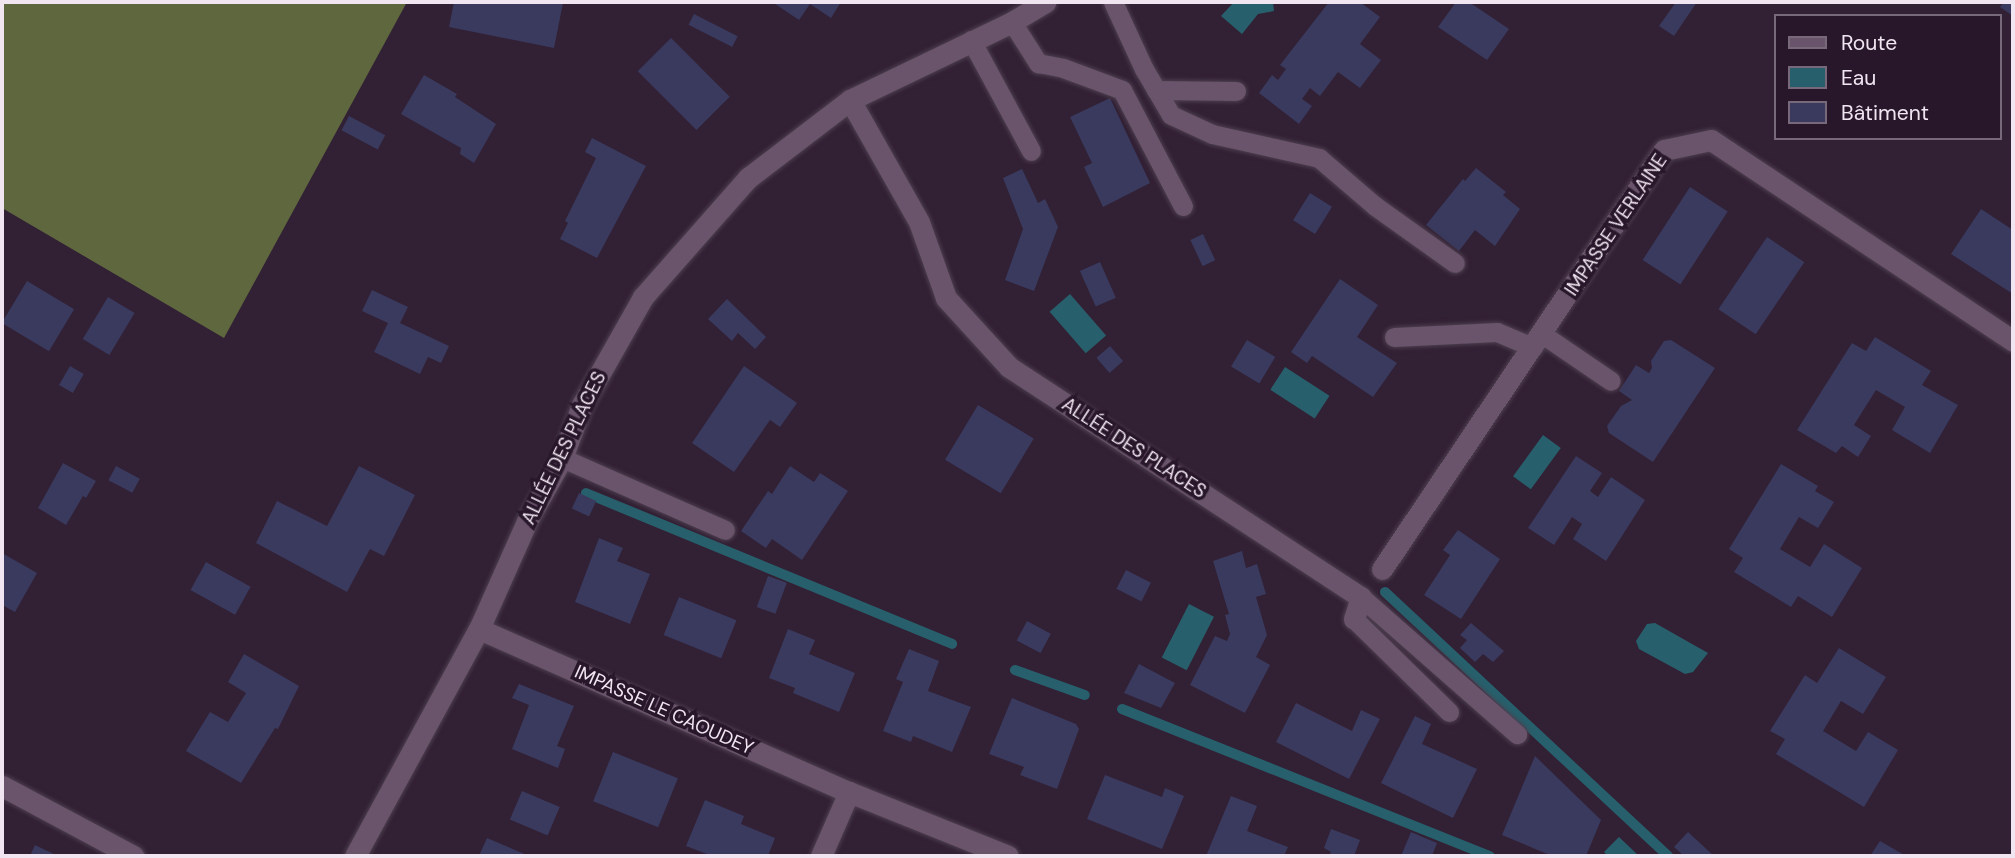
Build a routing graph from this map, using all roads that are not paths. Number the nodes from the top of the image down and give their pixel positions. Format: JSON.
{"nodes":[{"id":1,"x":1045,"y":2,"type":"edge"},
{"id":2,"x":1113,"y":2,"type":"edge"},
{"id":3,"x":1012,"y":22,"type":"junction"},
{"id":4,"x":971,"y":40,"type":"junction"},
{"id":5,"x":1156,"y":90,"type":"junction"},
{"id":6,"x":1237,"y":90,"type":"dead end"},
{"id":7,"x":850,"y":100,"type":"junction"},
{"id":8,"x":1031,"y":151,"type":"dead end"},
{"id":9,"x":1183,"y":206,"type":"dead end"},
{"id":10,"x":1455,"y":263,"type":"dead end"},
{"id":11,"x":1394,"y":337,"type":"dead end"},
{"id":12,"x":1538,"y":340,"type":"junction"},
{"id":13,"x":2013,"y":341,"type":"edge"},
{"id":14,"x":1611,"y":381,"type":"dead end"},
{"id":15,"x":562,"y":458,"type":"junction"},
{"id":16,"x":724,"y":530,"type":"dead end"},
{"id":17,"x":1381,"y":569,"type":"dead end"},
{"id":18,"x":1361,"y":597,"type":"junction"},
{"id":19,"x":1354,"y":619,"type":"joint"},
{"id":20,"x":479,"y":629,"type":"junction"},
{"id":21,"x":1449,"y":712,"type":"dead end"},
{"id":22,"x":1517,"y":734,"type":"dead end"},
{"id":23,"x":2,"y":786,"type":"edge"},
{"id":24,"x":849,"y":792,"type":"junction"},
{"id":25,"x":133,"y":856,"type":"edge"},
{"id":26,"x":355,"y":856,"type":"edge"},
{"id":27,"x":821,"y":856,"type":"edge"},
{"id":28,"x":1008,"y":856,"type":"edge"}],
"edges":[{"from":1,"to":3,"type":"street","name":"ALLÉE DES PLACES"},
{"from":2,"to":5,"type":"lane"},
{"from":3,"to":4,"type":"street","name":"ALLÉE DES PLACES"},
{"from":3,"to":9,"type":"lane"},
{"from":4,"to":7,"type":"street","name":"ALLÉE DES PLACES"},
{"from":4,"to":8,"type":"lane"},
{"from":5,"to":6,"type":"lane"},
{"from":5,"to":10,"type":"lane"},
{"from":7,"to":15,"type":"street","name":"ALLÉE DES PLACES"},
{"from":7,"to":18,"type":"street","name":"ALLÉE DES PLACES"},
{"from":11,"to":12,"type":"lane"},
{"from":12,"to":13,"type":"street","name":"IMPASSE VERLAINE"},
{"from":12,"to":14,"type":"lane"},
{"from":12,"to":17,"type":"street","name":"IMPASSE VERLAINE"},
{"from":15,"to":16,"type":"lane"},
{"from":15,"to":20,"type":"street","name":"ALLÉE DES PLACES"},
{"from":18,"to":19,"type":"street"},
{"from":18,"to":22,"type":"lane"},
{"from":19,"to":21,"type":"lane"},
{"from":20,"to":24,"type":"street","name":"IMPASSE LE CAOUDEY"},
{"from":20,"to":26,"type":"street","name":"ALLÉE DES PLACES"},
{"from":23,"to":25,"type":"street"},
{"from":24,"to":27,"type":"street"},
{"from":24,"to":28,"type":"street","name":"IMPASSE LE CAOUDEY"}]}
